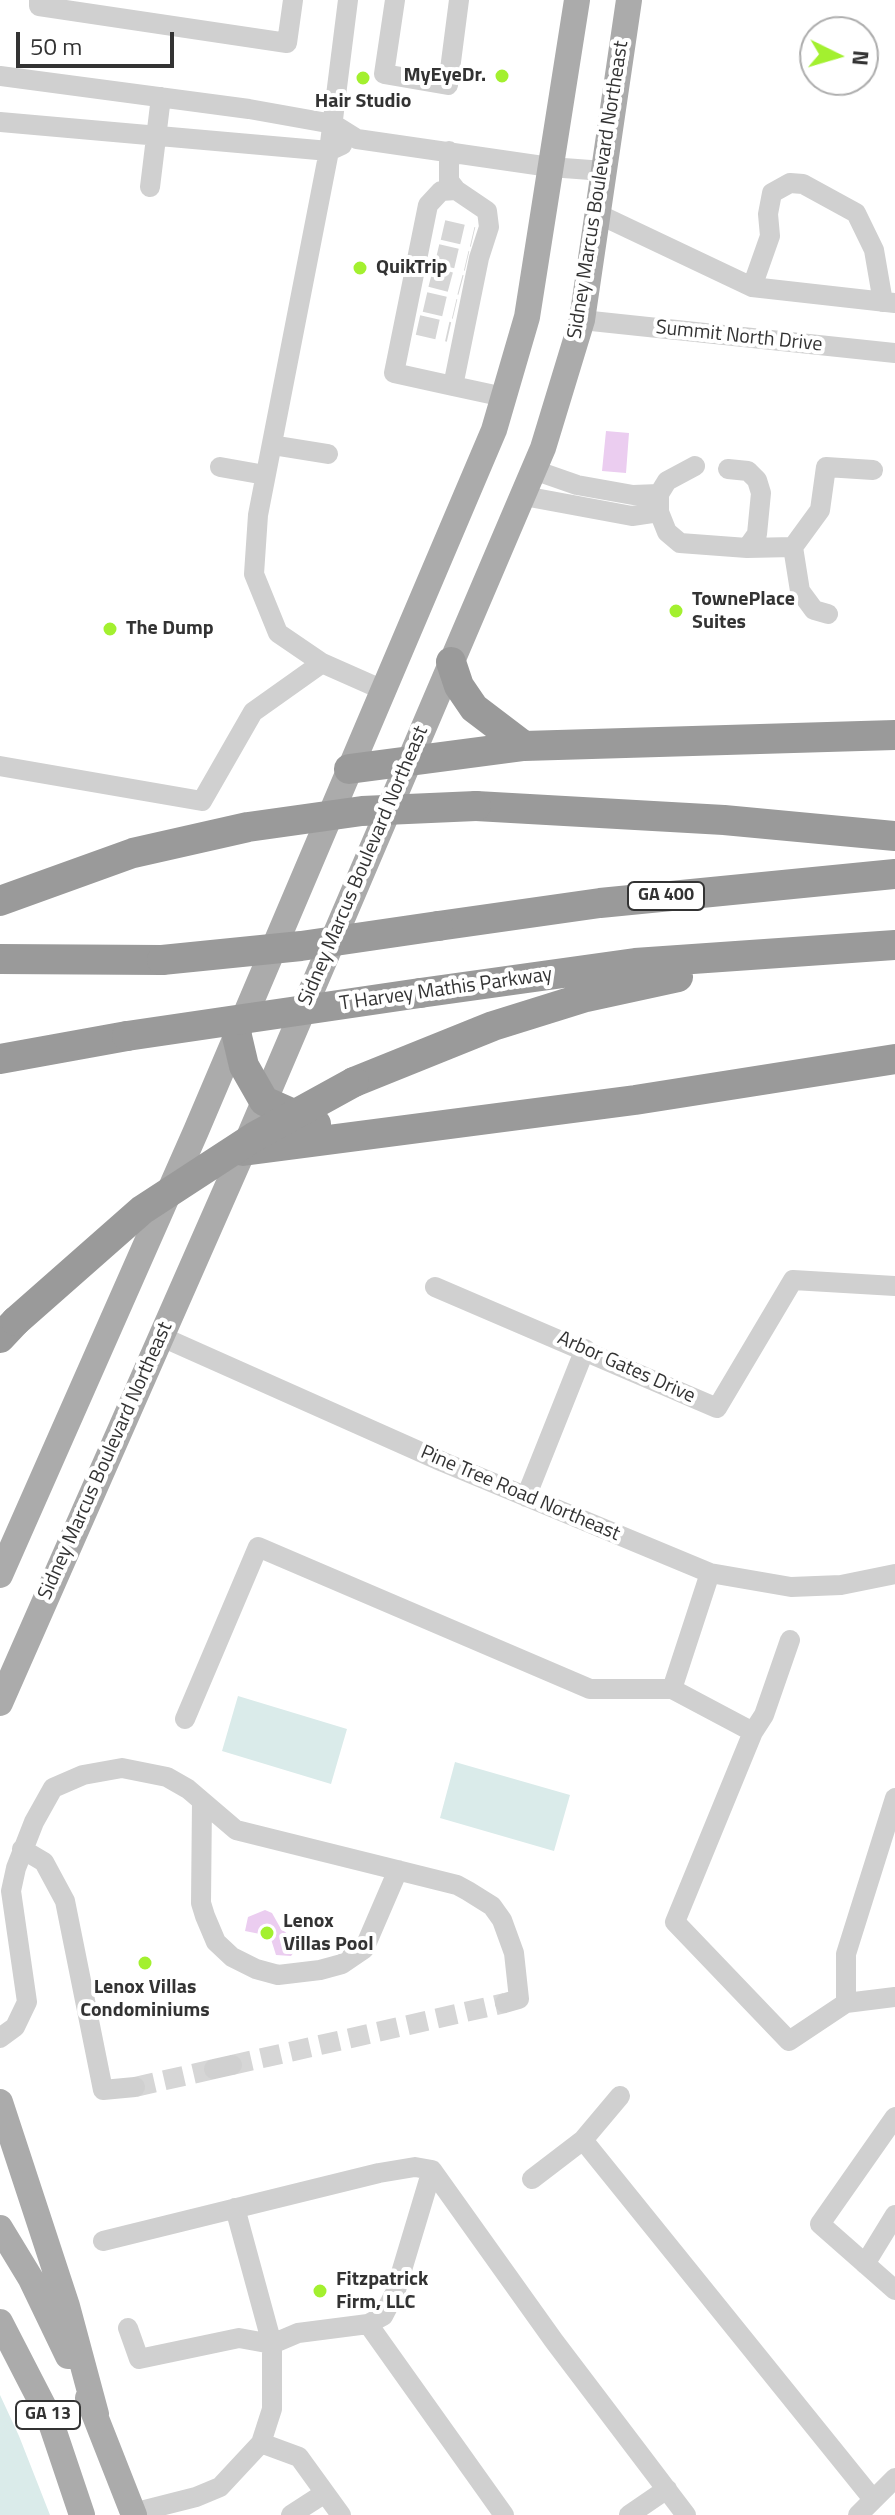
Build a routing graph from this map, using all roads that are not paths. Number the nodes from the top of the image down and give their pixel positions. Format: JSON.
{"nodes":[{"id":1,"x":39,"y":0,"type":"edge"},
{"id":2,"x":293,"y":0,"type":"edge"},
{"id":3,"x":348,"y":0,"type":"edge"},
{"id":4,"x":395,"y":0,"type":"edge"},
{"id":5,"x":459,"y":0,"type":"edge"},
{"id":6,"x":577,"y":0,"type":"edge"},
{"id":7,"x":629,"y":0,"type":"edge"},
{"id":8,"x":0,"y":76,"type":"edge"},
{"id":9,"x":161,"y":97,"type":"junction"},
{"id":10,"x":0,"y":122,"type":"edge"},
{"id":11,"x":333,"y":124,"type":"junction"},
{"id":12,"x":157,"y":135,"type":"junction"},
{"id":13,"x":357,"y":139,"type":"junction"},
{"id":14,"x":329,"y":151,"type":"junction"},
{"id":15,"x":449,"y":151,"type":"junction"},
{"id":16,"x":550,"y":167,"type":"junction"},
{"id":17,"x":604,"y":171,"type":"junction"},
{"id":18,"x":150,"y":187,"type":"dead end"},
{"id":19,"x":456,"y":190,"type":"junction"},
{"id":20,"x":598,"y":214,"type":"junction"},
{"id":21,"x":752,"y":287,"type":"junction"},
{"id":22,"x":889,"y":302,"type":"edge"},
{"id":23,"x":582,"y":320,"type":"junction"},
{"id":24,"x":895,"y":353,"type":"edge"},
{"id":25,"x":453,"y":386,"type":"junction"},
{"id":26,"x":504,"y":397,"type":"junction"},
{"id":27,"x":272,"y":445,"type":"junction"},
{"id":28,"x":328,"y":454,"type":"dead end"},
{"id":29,"x":695,"y":466,"type":"dead end"},
{"id":30,"x":220,"y":467,"type":"dead end"},
{"id":31,"x":728,"y":469,"type":"dead end"},
{"id":32,"x":534,"y":470,"type":"junction"},
{"id":33,"x":873,"y":470,"type":"dead end"},
{"id":34,"x":265,"y":475,"type":"junction"},
{"id":35,"x":524,"y":496,"type":"junction"},
{"id":36,"x":659,"y":503,"type":"junction"},
{"id":37,"x":793,"y":547,"type":"junction"},
{"id":38,"x":747,"y":548,"type":"junction"},
{"id":39,"x":828,"y":614,"type":"dead end"},
{"id":40,"x":451,"y":662,"type":"junction"},
{"id":41,"x":322,"y":663,"type":"junction"},
{"id":42,"x":383,"y":690,"type":"junction"},
{"id":43,"x":895,"y":735,"type":"edge"},
{"id":44,"x":524,"y":746,"type":"junction"},
{"id":45,"x":409,"y":760,"type":"junction"},
{"id":46,"x":0,"y":766,"type":"edge"},
{"id":47,"x":349,"y":769,"type":"junction"},
{"id":48,"x":895,"y":836,"type":"edge"},
{"id":49,"x":895,"y":874,"type":"edge"},
{"id":50,"x":0,"y":901,"type":"edge"},
{"id":51,"x":895,"y":945,"type":"edge"},
{"id":52,"x":798,"y":952,"type":"junction"},
{"id":53,"x":0,"y":959,"type":"edge"},
{"id":54,"x":236,"y":1032,"type":"junction"},
{"id":55,"x":0,"y":1059,"type":"edge"},
{"id":56,"x":895,"y":1059,"type":"edge"},
{"id":57,"x":264,"y":1101,"type":"junction"},
{"id":58,"x":351,"y":1139,"type":"junction"},
{"id":59,"x":243,"y":1151,"type":"junction"},
{"id":60,"x":895,"y":1286,"type":"edge"},
{"id":61,"x":435,"y":1287,"type":"dead end"},
{"id":62,"x":8,"y":1330,"type":"edge"},
{"id":63,"x":160,"y":1336,"type":"junction"},
{"id":64,"x":585,"y":1349,"type":"junction"},
{"id":65,"x":526,"y":1497,"type":"junction"},
{"id":66,"x":710,"y":1573,"type":"junction"},
{"id":67,"x":895,"y":1574,"type":"edge"},
{"id":68,"x":0,"y":1575,"type":"edge"},
{"id":69,"x":790,"y":1640,"type":"dead end"},
{"id":70,"x":672,"y":1689,"type":"junction"},
{"id":71,"x":0,"y":1703,"type":"edge"},
{"id":72,"x":185,"y":1719,"type":"dead end"},
{"id":73,"x":753,"y":1732,"type":"junction"},
{"id":74,"x":895,"y":1798,"type":"edge"},
{"id":75,"x":202,"y":1801,"type":"junction"},
{"id":76,"x":22,"y":1849,"type":"junction"},
{"id":77,"x":398,"y":1870,"type":"junction"},
{"id":78,"x":895,"y":1997,"type":"edge"},
{"id":79,"x":505,"y":2003,"type":"dead end"},
{"id":80,"x":846,"y":2003,"type":"junction"},
{"id":81,"x":0,"y":2038,"type":"edge"},
{"id":82,"x":135,"y":2087,"type":"tunnel mouth"},
{"id":83,"x":620,"y":2096,"type":"dead end"},
{"id":84,"x":0,"y":2102,"type":"edge"},
{"id":85,"x":895,"y":2117,"type":"edge"},
{"id":86,"x":583,"y":2140,"type":"junction"},
{"id":87,"x":432,"y":2170,"type":"junction"},
{"id":88,"x":532,"y":2179,"type":"dead end"},
{"id":89,"x":235,"y":2208,"type":"junction"},
{"id":90,"x":895,"y":2215,"type":"edge"},
{"id":91,"x":0,"y":2228,"type":"edge"},
{"id":92,"x":103,"y":2241,"type":"dead end"},
{"id":93,"x":865,"y":2264,"type":"junction"},
{"id":94,"x":895,"y":2290,"type":"edge"},
{"id":95,"x":0,"y":2322,"type":"edge"},
{"id":96,"x":368,"y":2324,"type":"junction"},
{"id":97,"x":128,"y":2328,"type":"dead end"},
{"id":98,"x":272,"y":2344,"type":"junction"},
{"id":99,"x":96,"y":2414,"type":"junction"},
{"id":100,"x":261,"y":2443,"type":"junction"},
{"id":101,"x":895,"y":2478,"type":"edge"},
{"id":102,"x":667,"y":2489,"type":"junction"},
{"id":103,"x":325,"y":2493,"type":"junction"},
{"id":104,"x":872,"y":2498,"type":"junction"},
{"id":105,"x":197,"y":2506,"type":"edge"},
{"id":106,"x":134,"y":2514,"type":"edge"},
{"id":107,"x":82,"y":2515,"type":"edge"},
{"id":108,"x":291,"y":2515,"type":"edge"},
{"id":109,"x":341,"y":2515,"type":"edge"},
{"id":110,"x":504,"y":2515,"type":"edge"},
{"id":111,"x":629,"y":2515,"type":"edge"},
{"id":112,"x":686,"y":2515,"type":"edge"},
{"id":113,"x":858,"y":2515,"type":"edge"}],
"edges":[{"from":1,"to":2,"type":"street"},
{"from":3,"to":11,"type":"street"},
{"from":4,"to":5,"type":"street"},
{"from":6,"to":16,"type":"main road"},
{"from":7,"to":17,"type":"main road","name":"Sidney Marcus Boulevard Northeast"},
{"from":8,"to":9,"type":"street"},
{"from":9,"to":11,"type":"street"},
{"from":9,"to":12,"type":"street"},
{"from":10,"to":12,"type":"street"},
{"from":11,"to":13,"type":"street"},
{"from":11,"to":14,"type":"street"},
{"from":12,"to":14,"type":"street"},
{"from":12,"to":18,"type":"street"},
{"from":13,"to":14,"type":"street"},
{"from":13,"to":15,"type":"street"},
{"from":14,"to":27,"type":"street"},
{"from":15,"to":16,"type":"street"},
{"from":15,"to":19,"type":"street"},
{"from":16,"to":17,"type":"street"},
{"from":16,"to":26,"type":"main road"},
{"from":17,"to":20,"type":"main road","name":"Sidney Marcus Boulevard Northeast"},
{"from":19,"to":25,"type":"street"},
{"from":19,"to":25,"type":"street"},
{"from":20,"to":21,"type":"street"},
{"from":20,"to":23,"type":"main road","name":"Sidney Marcus Boulevard Northeast"},
{"from":21,"to":22,"type":"street"},
{"from":21,"to":22,"type":"street"},
{"from":23,"to":24,"type":"street","name":"Summit North Drive"},
{"from":23,"to":32,"type":"main road","name":"Sidney Marcus Boulevard Northeast"},
{"from":25,"to":26,"type":"street"},
{"from":26,"to":42,"type":"main road"},
{"from":27,"to":28,"type":"street"},
{"from":27,"to":34,"type":"street"},
{"from":29,"to":36,"type":"street"},
{"from":30,"to":34,"type":"street"},
{"from":31,"to":38,"type":"street"},
{"from":32,"to":35,"type":"main road","name":"Sidney Marcus Boulevard Northeast"},
{"from":32,"to":36,"type":"street"},
{"from":33,"to":37,"type":"street"},
{"from":34,"to":41,"type":"street"},
{"from":35,"to":36,"type":"street"},
{"from":35,"to":40,"type":"main road","name":"Sidney Marcus Boulevard Northeast"},
{"from":36,"to":38,"type":"street"},
{"from":37,"to":38,"type":"street"},
{"from":37,"to":39,"type":"street"},
{"from":40,"to":44,"type":"highway"},
{"from":40,"to":45,"type":"main road","name":"Sidney Marcus Boulevard Northeast"},
{"from":41,"to":42,"type":"street"},
{"from":41,"to":46,"type":"street"},
{"from":42,"to":47,"type":"main road"},
{"from":43,"to":44,"type":"highway"},
{"from":44,"to":45,"type":"highway"},
{"from":45,"to":47,"type":"highway"},
{"from":45,"to":57,"type":"main road","name":"Sidney Marcus Boulevard Northeast"},
{"from":47,"to":54,"type":"main road"},
{"from":48,"to":50,"type":"highway","bridge":true},
{"from":49,"to":53,"type":"highway","number":"GA 400","bridge":true},
{"from":51,"to":52,"type":"highway","name":"T Harvey Mathis Parkway"},
{"from":52,"to":55,"type":"highway","name":"T Harvey Mathis Parkway","bridge":true},
{"from":52,"to":62,"type":"highway","bridge":true},
{"from":54,"to":57,"type":"highway"},
{"from":54,"to":68,"type":"main road"},
{"from":56,"to":58,"type":"highway"},
{"from":57,"to":58,"type":"highway"},
{"from":57,"to":59,"type":"main road","name":"Sidney Marcus Boulevard Northeast"},
{"from":58,"to":59,"type":"highway"},
{"from":59,"to":63,"type":"main road","name":"Sidney Marcus Boulevard Northeast"},
{"from":60,"to":64,"type":"street","name":"Arbor Gates Drive"},
{"from":61,"to":64,"type":"street","name":"Arbor Gates Drive"},
{"from":63,"to":65,"type":"street","name":"Pine Tree Road Northeast"},
{"from":63,"to":71,"type":"main road","name":"Sidney Marcus Boulevard Northeast"},
{"from":64,"to":65,"type":"street"},
{"from":65,"to":66,"type":"street","name":"Pine Tree Road Northeast"},
{"from":66,"to":67,"type":"street","name":"Pine Tree Road Northeast"},
{"from":66,"to":70,"type":"street"},
{"from":69,"to":73,"type":"street"},
{"from":70,"to":72,"type":"street"},
{"from":70,"to":73,"type":"street"},
{"from":73,"to":80,"type":"street"},
{"from":74,"to":80,"type":"street"},
{"from":75,"to":76,"type":"street"},
{"from":75,"to":77,"type":"street"},
{"from":75,"to":77,"type":"street"},
{"from":76,"to":81,"type":"street"},
{"from":76,"to":82,"type":"street"},
{"from":77,"to":79,"type":"street"},
{"from":78,"to":80,"type":"street"},
{"from":83,"to":86,"type":"street"},
{"from":84,"to":99,"type":"main road"},
{"from":85,"to":93,"type":"street"},
{"from":86,"to":88,"type":"street"},
{"from":86,"to":104,"type":"street"},
{"from":87,"to":89,"type":"street"},
{"from":87,"to":96,"type":"street"},
{"from":87,"to":102,"type":"street"},
{"from":89,"to":92,"type":"street"},
{"from":89,"to":98,"type":"street"},
{"from":90,"to":93,"type":"street"},
{"from":91,"to":99,"type":"main road","number":"GA 13"},
{"from":93,"to":94,"type":"street"},
{"from":95,"to":107,"type":"main road","number":"GA 13"},
{"from":96,"to":98,"type":"street"},
{"from":96,"to":110,"type":"street"},
{"from":97,"to":98,"type":"street"},
{"from":98,"to":100,"type":"street"},
{"from":99,"to":106,"type":"main road","number":"GA 13"},
{"from":100,"to":103,"type":"street"},
{"from":100,"to":105,"type":"street"},
{"from":101,"to":104,"type":"street"},
{"from":102,"to":111,"type":"street"},
{"from":102,"to":112,"type":"street"},
{"from":103,"to":108,"type":"street"},
{"from":103,"to":109,"type":"street"},
{"from":104,"to":113,"type":"street"},
{"from":105,"to":106,"type":"street"}]}
